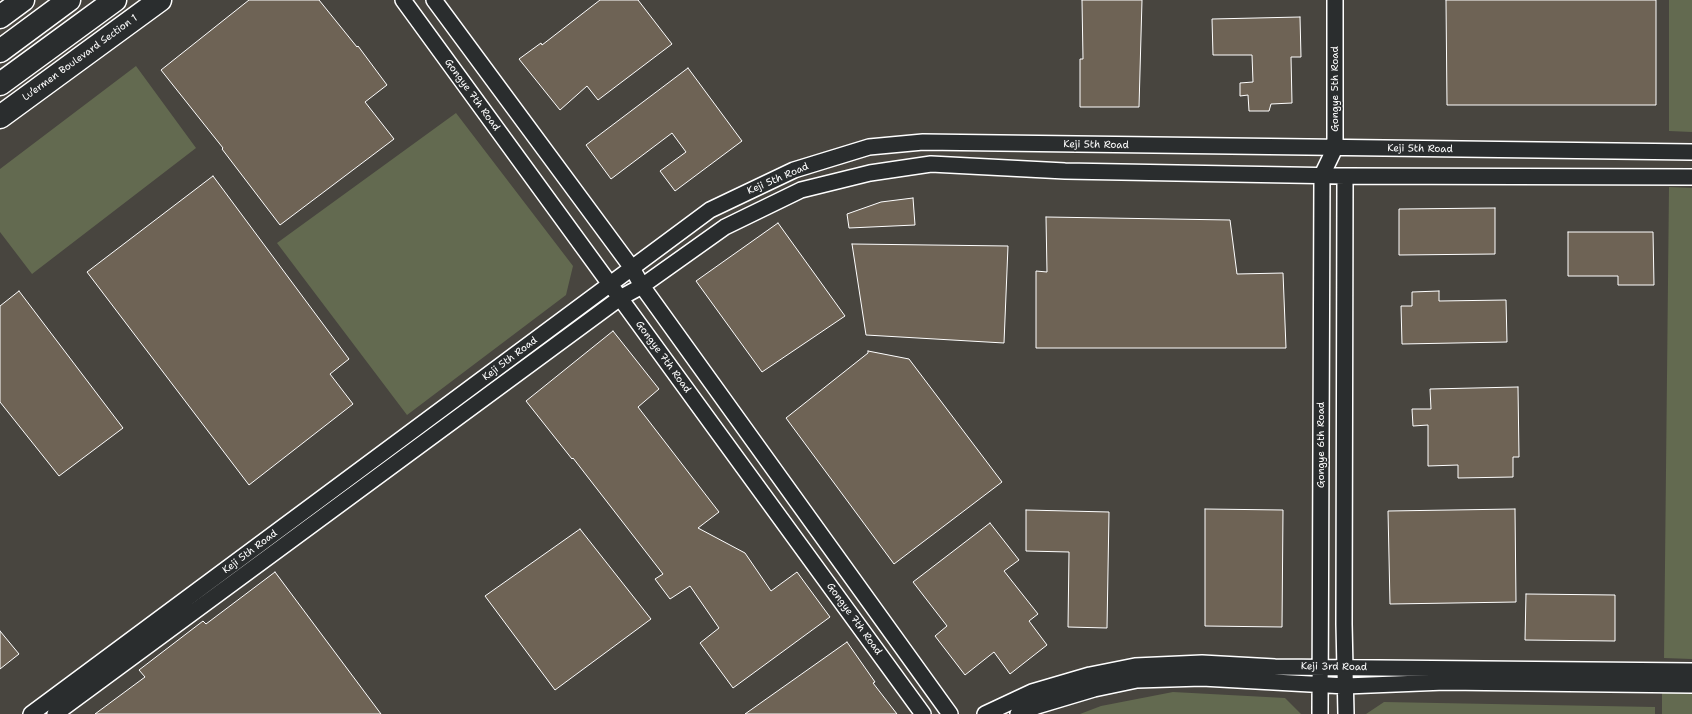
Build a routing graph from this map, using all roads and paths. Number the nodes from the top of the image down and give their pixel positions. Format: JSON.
{"nodes":[{"id":1,"x":23,"y":0,"type":"edge"},
{"id":2,"x":69,"y":0,"type":"edge"},
{"id":3,"x":115,"y":0,"type":"edge"},
{"id":4,"x":160,"y":0,"type":"edge"},
{"id":5,"x":403,"y":0,"type":"edge"},
{"id":6,"x":434,"y":0,"type":"edge"},
{"id":7,"x":1335,"y":0,"type":"edge"},
{"id":8,"x":0,"y":16,"type":"edge"},
{"id":9,"x":0,"y":51,"type":"edge"},
{"id":10,"x":0,"y":84,"type":"edge"},
{"id":11,"x":0,"y":117,"type":"edge"},
{"id":12,"x":1334,"y":148,"type":"junction"},
{"id":13,"x":1692,"y":152,"type":"edge"},
{"id":14,"x":1322,"y":175,"type":"junction"},
{"id":15,"x":1345,"y":176,"type":"junction"},
{"id":16,"x":1692,"y":177,"type":"edge"},
{"id":17,"x":632,"y":268,"type":"junction"},
{"id":18,"x":610,"y":285,"type":"junction"},
{"id":19,"x":642,"y":286,"type":"junction"},
{"id":20,"x":620,"y":298,"type":"junction"},
{"id":21,"x":1321,"y":666,"type":"junction"},
{"id":22,"x":1346,"y":667,"type":"junction"},
{"id":23,"x":1692,"y":671,"type":"edge"},
{"id":24,"x":1320,"y":684,"type":"junction"},
{"id":25,"x":1692,"y":685,"type":"edge"},
{"id":26,"x":1346,"y":686,"type":"junction"},
{"id":27,"x":32,"y":714,"type":"edge"},
{"id":28,"x":56,"y":714,"type":"edge"},
{"id":29,"x":923,"y":714,"type":"edge"},
{"id":30,"x":950,"y":714,"type":"edge"},
{"id":31,"x":985,"y":714,"type":"edge"},
{"id":32,"x":1018,"y":714,"type":"edge"},
{"id":33,"x":1320,"y":714,"type":"edge"},
{"id":34,"x":1346,"y":714,"type":"edge"}],
"edges":[{"from":1,"to":8,"type":"street"},
{"from":2,"to":9,"type":"street"},
{"from":3,"to":10,"type":"street"},
{"from":4,"to":11,"type":"street","name":"Lu’ermen Boulevard Section 1"},
{"from":5,"to":18,"type":"street","name":"Gongye 7th Road"},
{"from":6,"to":17,"type":"street"},
{"from":7,"to":12,"type":"street","name":"Gongye 5th Road"},
{"from":12,"to":13,"type":"street","name":"Keji 5th Road"},
{"from":12,"to":14,"type":"street","name":"Gongye 5th Road"},
{"from":12,"to":17,"type":"street","name":"Keji 5th Road"},
{"from":14,"to":15,"type":"street","name":"Keji 5th Road"},
{"from":14,"to":19,"type":"street","name":"Keji 5th Road"},
{"from":14,"to":21,"type":"street","name":"Gongye 6th Road"},
{"from":15,"to":16,"type":"street","name":"Keji 5th Road"},
{"from":15,"to":22,"type":"street"},
{"from":17,"to":18,"type":"street","name":"Keji 5th Road"},
{"from":17,"to":19,"type":"street"},
{"from":18,"to":20,"type":"street","name":"Gongye 7th Road"},
{"from":18,"to":27,"type":"street","name":"Keji 5th Road"},
{"from":19,"to":20,"type":"street","name":"Keji 5th Road"},
{"from":19,"to":30,"type":"street"},
{"from":20,"to":28,"type":"street","name":"Keji 5th Road"},
{"from":20,"to":29,"type":"street","name":"Gongye 7th Road"},
{"from":21,"to":22,"type":"street","name":"Keji 3rd Road"},
{"from":21,"to":24,"type":"street","name":"Gongye 6th Road"},
{"from":21,"to":31,"type":"street","name":"Keji 3rd Road"},
{"from":22,"to":23,"type":"street","name":"Keji 3rd Road"},
{"from":22,"to":26,"type":"street"},
{"from":24,"to":26,"type":"street","name":"Keji 3rd Road"},
{"from":24,"to":32,"type":"street","name":"Keji 3rd Road"},
{"from":24,"to":33,"type":"street","name":"Gongye 6th Road"},
{"from":25,"to":26,"type":"street","name":"Keji 3rd Road"},
{"from":26,"to":34,"type":"street"}]}
